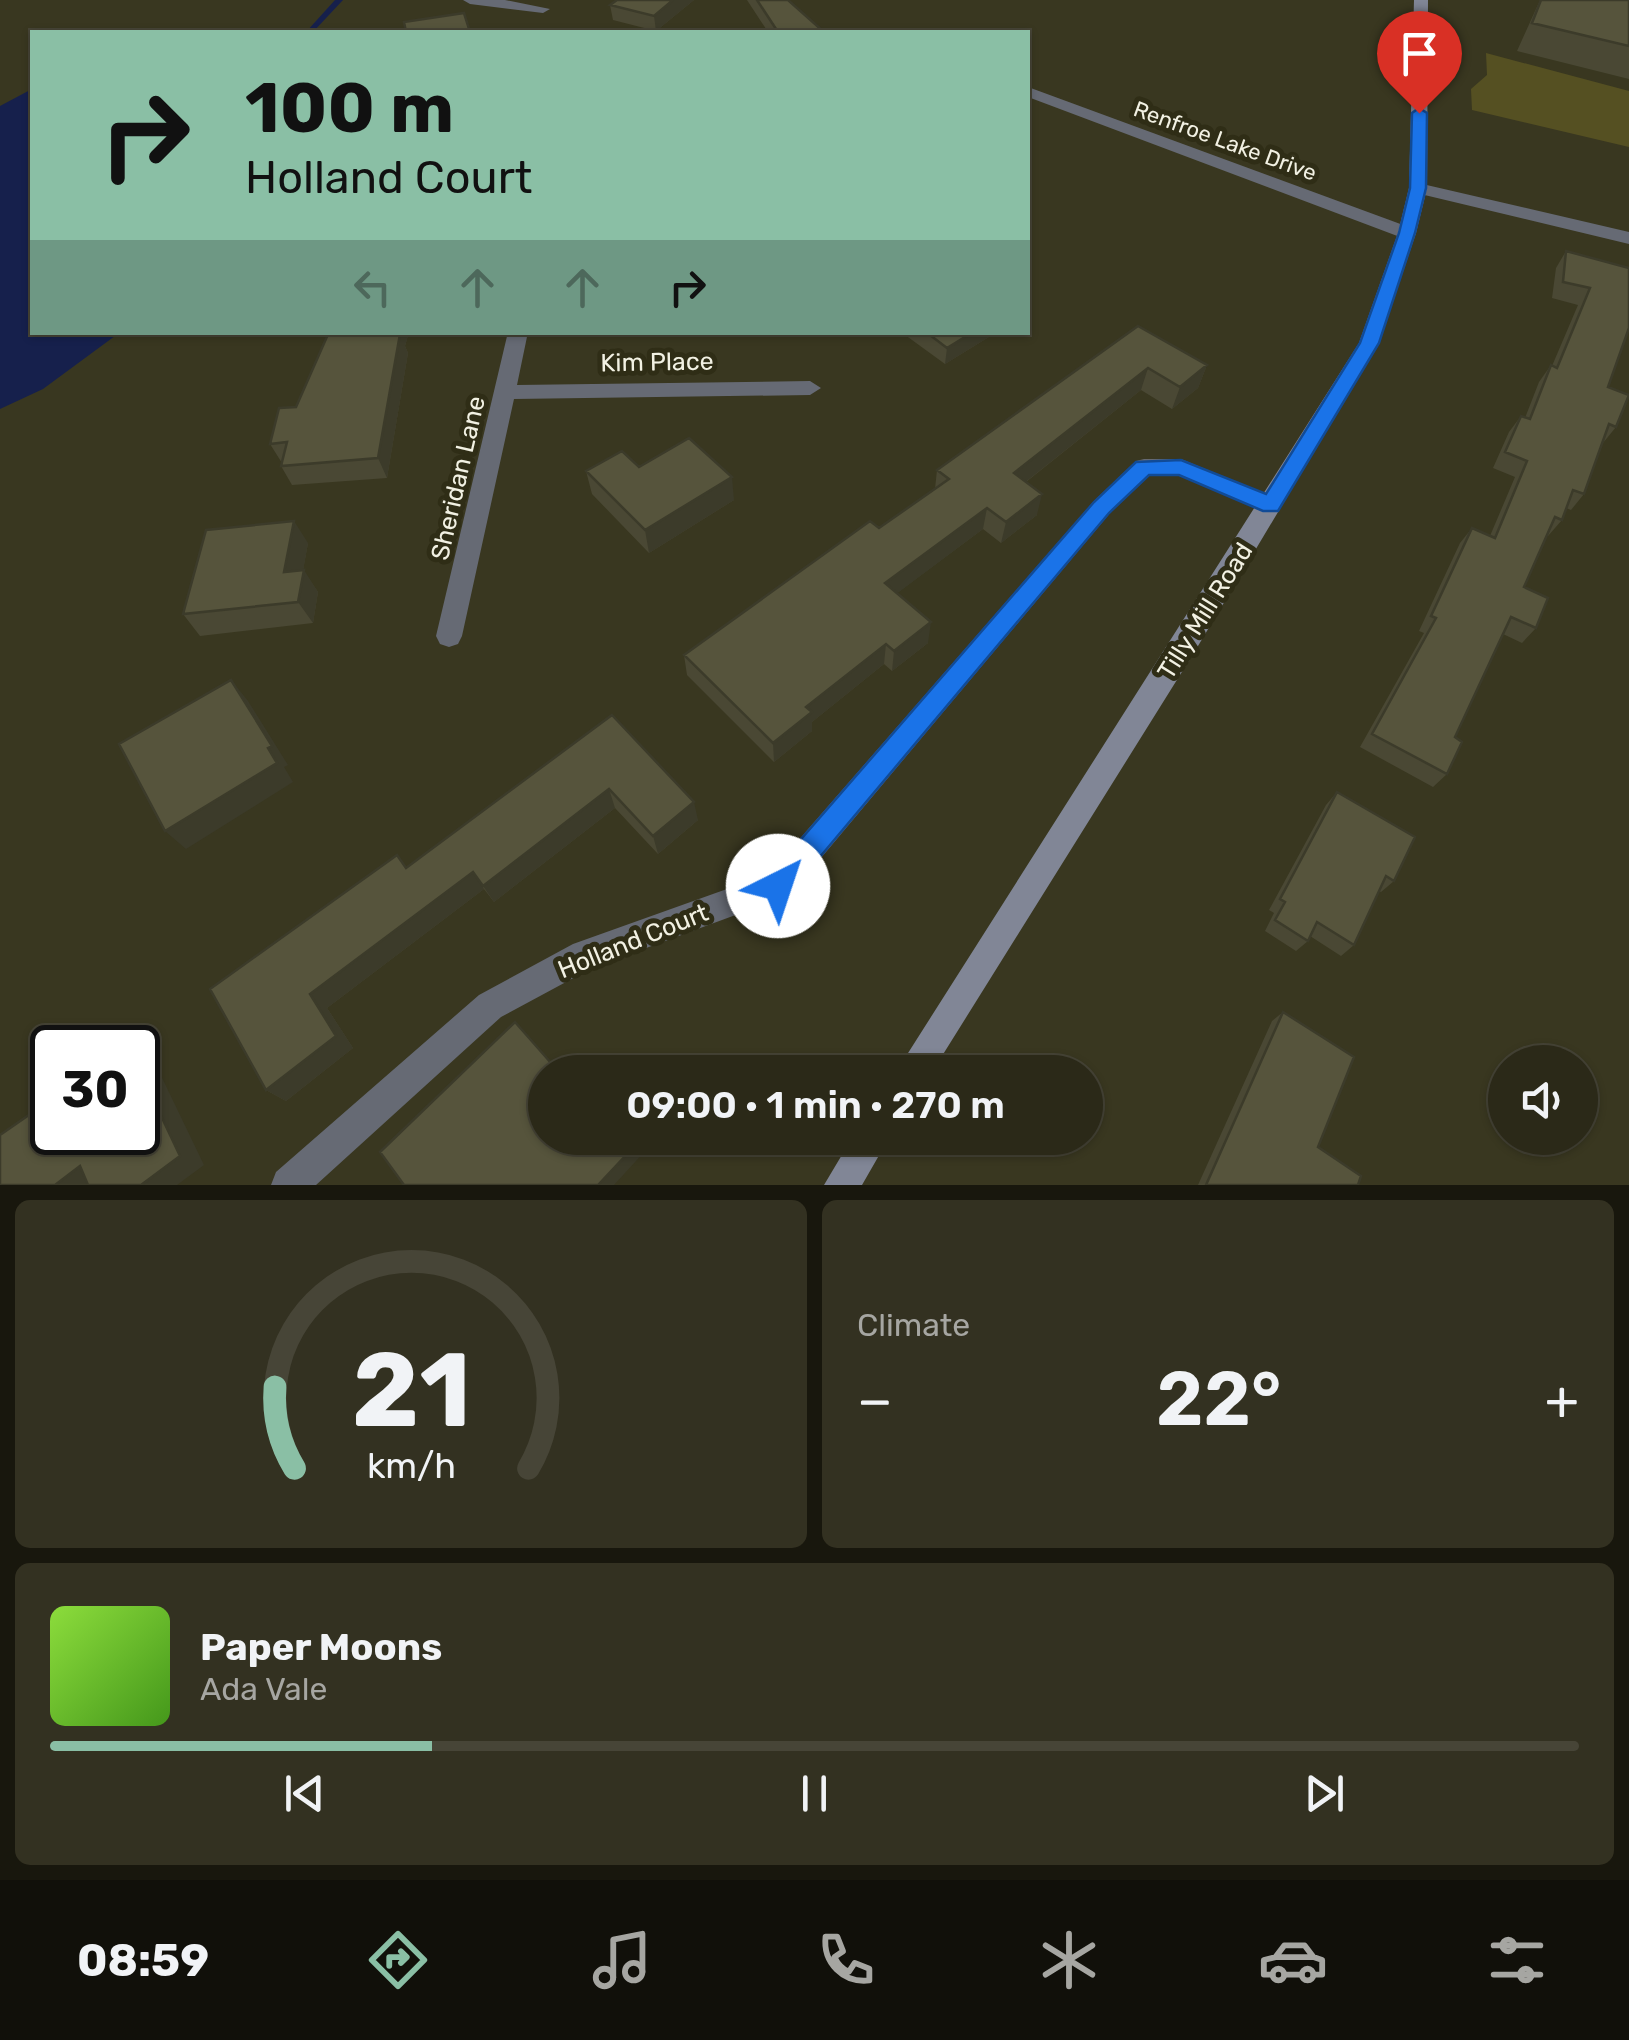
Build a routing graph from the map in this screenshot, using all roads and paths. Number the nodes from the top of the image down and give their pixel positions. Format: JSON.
{"nodes":[{"id":1,"x":470,"y":0,"type":"edge"},
{"id":2,"x":1422,"y":0,"type":"edge"},
{"id":3,"x":548,"y":10,"type":"edge"},
{"id":4,"x":1030,"y":93,"type":"edge"},
{"id":5,"x":1418,"y":188,"type":"junction"},
{"id":6,"x":1407,"y":233,"type":"junction"},
{"id":7,"x":1629,"y":238,"type":"edge"},
{"id":8,"x":517,"y":335,"type":"edge"},
{"id":9,"x":810,"y":388,"type":"dead end"},
{"id":10,"x":506,"y":392,"type":"junction"},
{"id":11,"x":1270,"y":505,"type":"junction"},
{"id":12,"x":449,"y":636,"type":"dead end"},
{"id":13,"x":924,"y":1055,"type":"edge"},
{"id":14,"x":861,"y":1155,"type":"edge"},
{"id":15,"x":289,"y":1185,"type":"edge"},
{"id":16,"x":842,"y":1185,"type":"edge"}],
"edges":[{"from":1,"to":3,"type":"street"},
{"from":2,"to":5,"type":"street","name":"Tilly Mill Road"},
{"from":4,"to":6,"type":"street","name":"Renfroe Lake Drive"},
{"from":5,"to":6,"type":"street","name":"Tilly Mill Road"},
{"from":5,"to":7,"type":"street"},
{"from":6,"to":11,"type":"street","name":"Tilly Mill Road"},
{"from":8,"to":10,"type":"street","name":"Sheridan Lane"},
{"from":9,"to":10,"type":"street","name":"Kim Place"},
{"from":10,"to":12,"type":"street","name":"Sheridan Lane"},
{"from":11,"to":13,"type":"street","name":"Tilly Mill Road"},
{"from":11,"to":15,"type":"street","name":"Holland Court"},
{"from":14,"to":16,"type":"street"}]}
